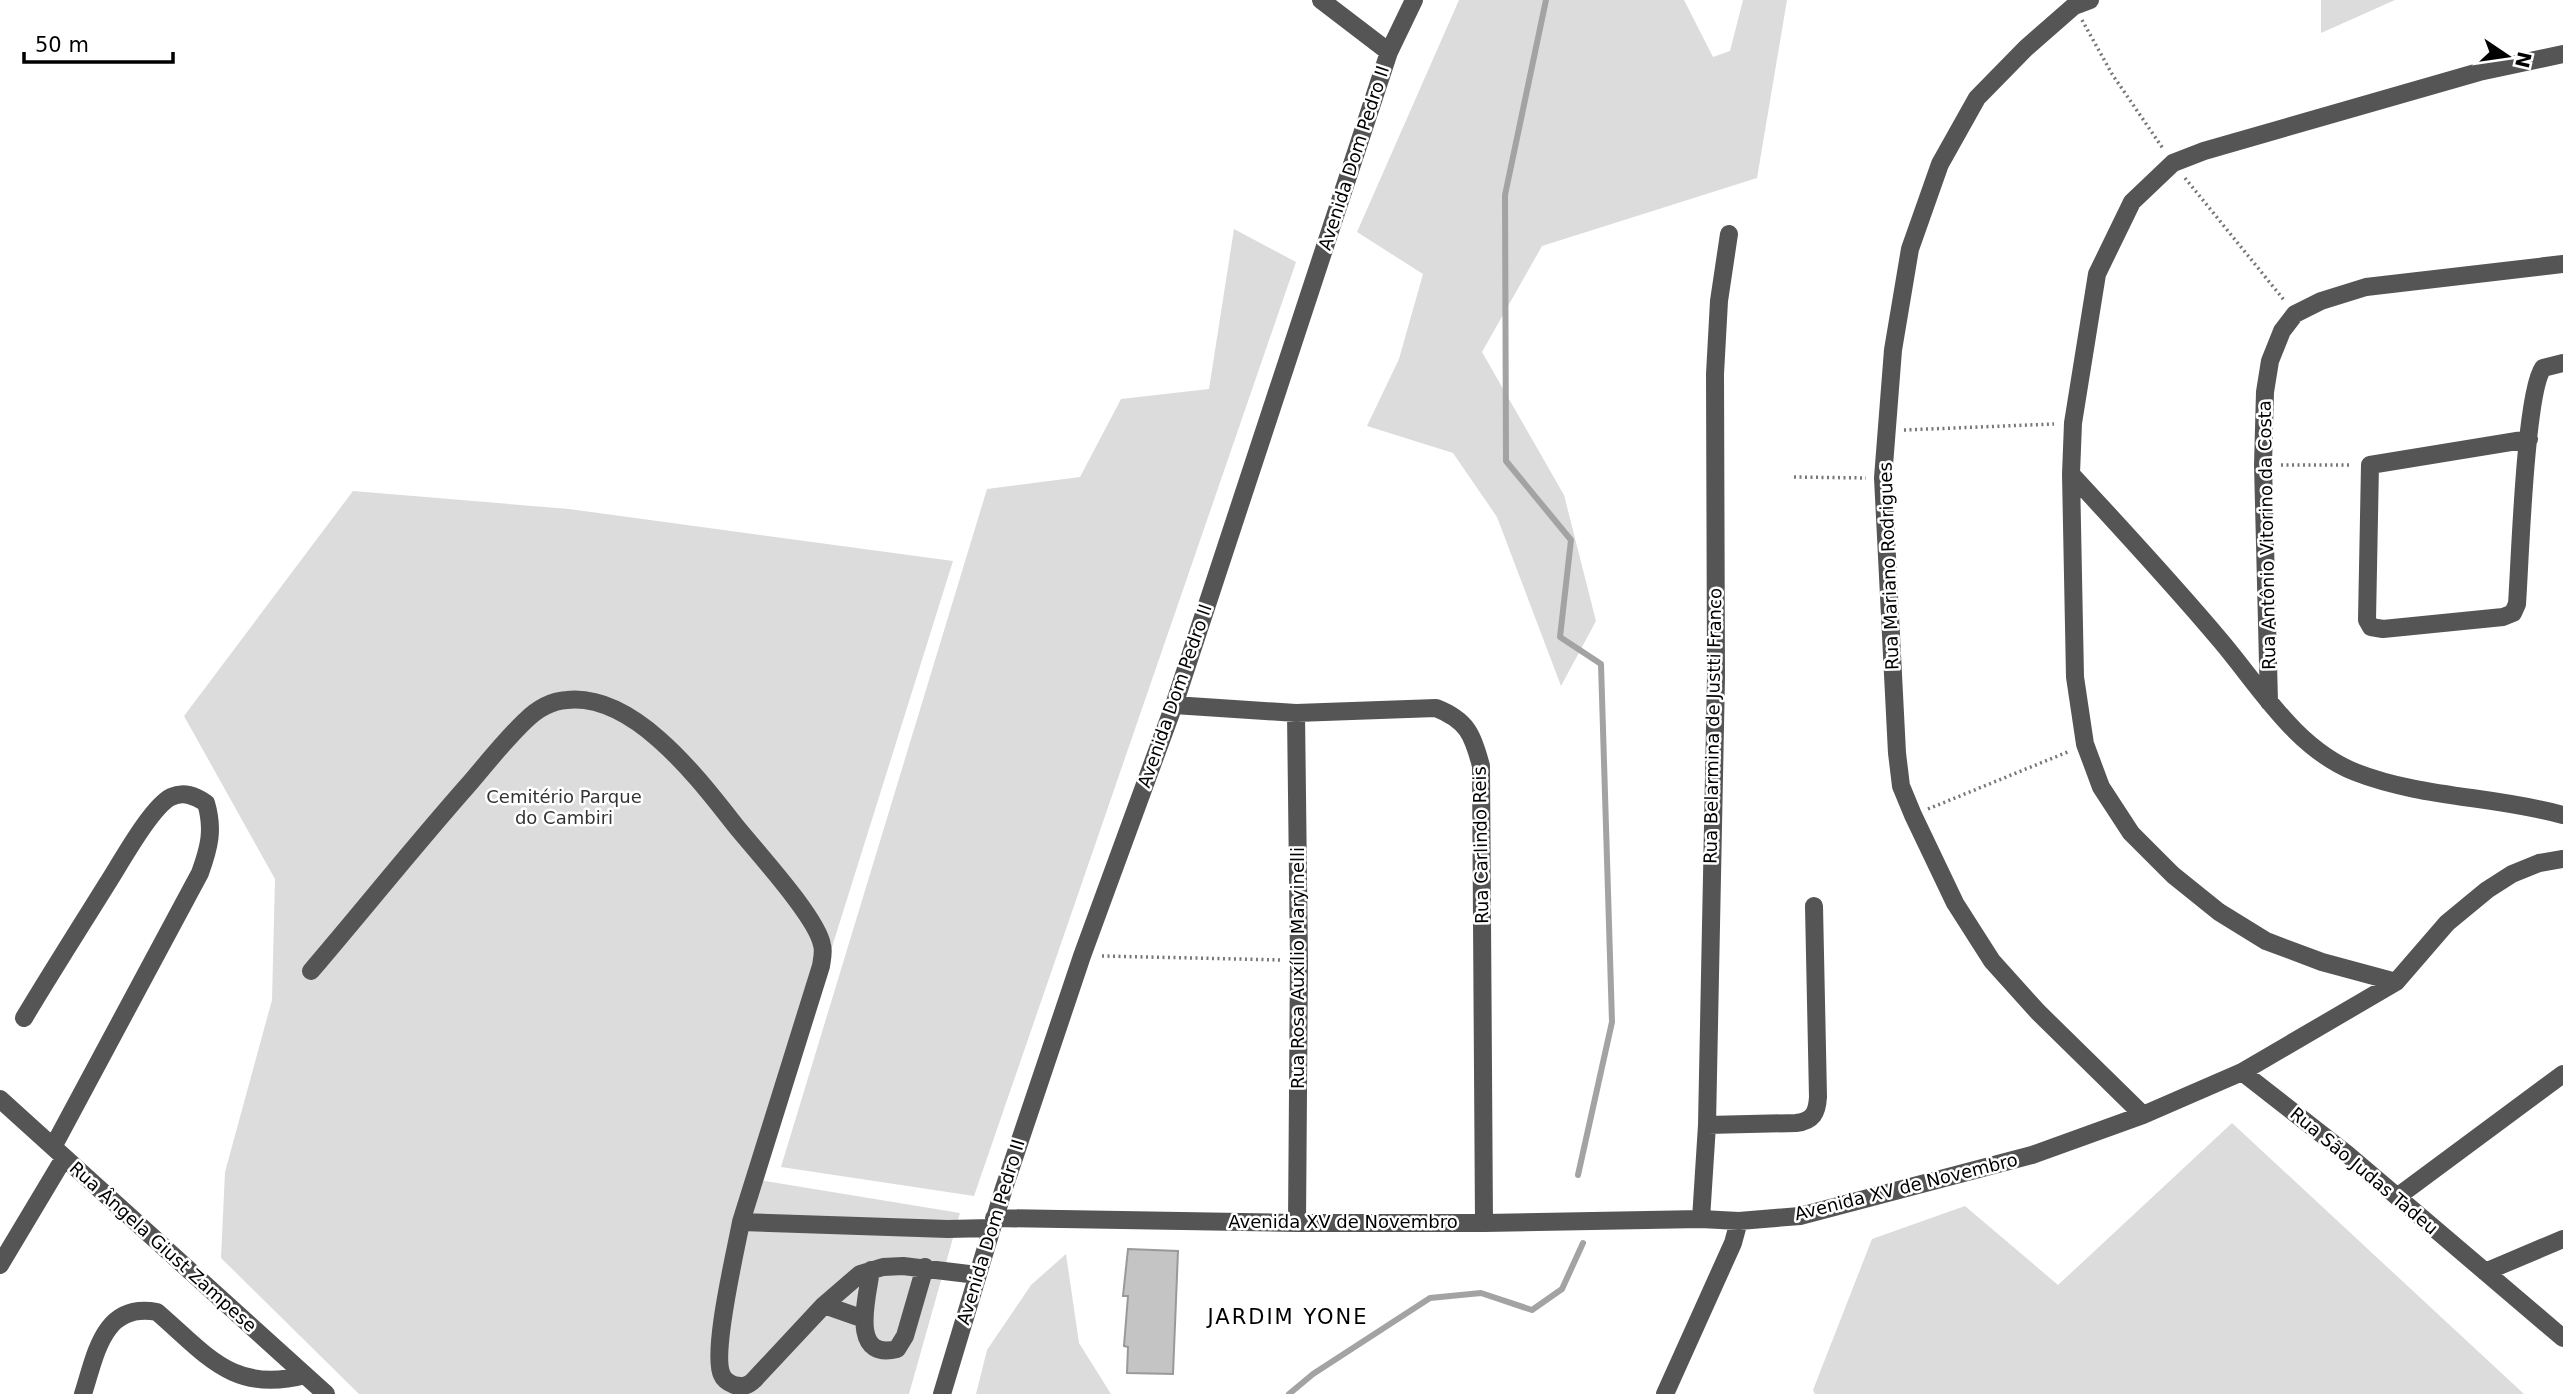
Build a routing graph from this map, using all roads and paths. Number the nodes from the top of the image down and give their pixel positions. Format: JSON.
{"nodes":[{"id":1,"x":1321,"y":0,"type":"edge"},
{"id":2,"x":1414,"y":0,"type":"edge"},
{"id":3,"x":2082,"y":3,"type":"edge"},
{"id":4,"x":1389,"y":52,"type":"junction"},
{"id":5,"x":2563,"y":54,"type":"edge"},
{"id":6,"x":2173,"y":163,"type":"junction"},
{"id":7,"x":1729,"y":234,"type":"dead end"},
{"id":8,"x":2563,"y":264,"type":"edge"},
{"id":9,"x":2295,"y":314,"type":"junction"},
{"id":10,"x":2563,"y":363,"type":"edge"},
{"id":11,"x":2073,"y":423,"type":"junction"},
{"id":12,"x":1886,"y":431,"type":"junction"},
{"id":13,"x":2529,"y":439,"type":"junction"},
{"id":14,"x":2263,"y":465,"type":"junction"},
{"id":15,"x":2370,"y":465,"type":"junction"},
{"id":16,"x":2071,"y":474,"type":"junction"},
{"id":17,"x":1794,"y":477,"type":"dead end"},
{"id":18,"x":1883,"y":478,"type":"junction"},
{"id":19,"x":2269,"y":702,"type":"junction"},
{"id":20,"x":1174,"y":705,"type":"junction"},
{"id":21,"x":1296,"y":713,"type":"junction"},
{"id":22,"x":2085,"y":744,"type":"junction"},
{"id":23,"x":2563,"y":815,"type":"edge"},
{"id":24,"x":1913,"y":816,"type":"junction"},
{"id":25,"x":2563,"y":859,"type":"edge"},
{"id":26,"x":1814,"y":906,"type":"dead end"},
{"id":27,"x":1082,"y":956,"type":"junction"},
{"id":28,"x":1299,"y":960,"type":"junction"},
{"id":29,"x":312,"y":971,"type":"dead end"},
{"id":30,"x":2396,"y":982,"type":"junction"},
{"id":31,"x":24,"y":1018,"type":"dead end"},
{"id":32,"x":2242,"y":1072,"type":"junction"},
{"id":33,"x":2563,"y":1074,"type":"edge"},
{"id":34,"x":0,"y":1099,"type":"edge"},
{"id":35,"x":2143,"y":1115,"type":"junction"},
{"id":36,"x":1707,"y":1125,"type":"junction"},
{"id":37,"x":58,"y":1152,"type":"junction"},
{"id":38,"x":1004,"y":1188,"type":"junction"},
{"id":39,"x":2397,"y":1197,"type":"junction"},
{"id":40,"x":1028,"y":1219,"type":"junction"},
{"id":41,"x":1701,"y":1219,"type":"junction"},
{"id":42,"x":1739,"y":1221,"type":"junction"},
{"id":43,"x":741,"y":1222,"type":"junction"},
{"id":44,"x":992,"y":1223,"type":"junction"},
{"id":45,"x":1297,"y":1223,"type":"junction"},
{"id":46,"x":1484,"y":1223,"type":"junction"},
{"id":47,"x":2563,"y":1239,"type":"edge"},
{"id":48,"x":0,"y":1265,"type":"edge"},
{"id":49,"x":925,"y":1267,"type":"junction"},
{"id":50,"x":872,"y":1270,"type":"junction"},
{"id":51,"x":2485,"y":1272,"type":"junction"},
{"id":52,"x":977,"y":1275,"type":"junction"},
{"id":53,"x":824,"y":1306,"type":"junction"},
{"id":54,"x":864,"y":1319,"type":"junction"},
{"id":55,"x":2563,"y":1338,"type":"edge"},
{"id":56,"x":305,"y":1375,"type":"junction"},
{"id":57,"x":83,"y":1394,"type":"edge"},
{"id":58,"x":326,"y":1394,"type":"edge"},
{"id":59,"x":942,"y":1394,"type":"edge"},
{"id":60,"x":1665,"y":1394,"type":"edge"}],
"edges":[{"from":1,"to":4,"type":"street"},
{"from":2,"to":4,"type":"street","name":"Avenida Dom Pedro II"},
{"from":3,"to":6,"type":"path"},
{"from":3,"to":12,"type":"street","name":"Rua Mariano Rodrigues"},
{"from":4,"to":20,"type":"street","name":"Avenida Dom Pedro II"},
{"from":5,"to":6,"type":"street"},
{"from":6,"to":9,"type":"path"},
{"from":6,"to":11,"type":"street"},
{"from":7,"to":36,"type":"street","name":"Rua Belarmina de Justti Franco"},
{"from":8,"to":9,"type":"street"},
{"from":9,"to":14,"type":"street","name":"Rua Antônio Vitorino da Costa"},
{"from":10,"to":13,"type":"street"},
{"from":11,"to":12,"type":"path"},
{"from":11,"to":16,"type":"street"},
{"from":12,"to":18,"type":"street","name":"Rua Mariano Rodrigues"},
{"from":13,"to":15,"type":"street"},
{"from":13,"to":15,"type":"street"},
{"from":14,"to":15,"type":"path"},
{"from":14,"to":19,"type":"street","name":"Rua Antônio Vitorino da Costa"},
{"from":16,"to":19,"type":"street"},
{"from":16,"to":22,"type":"street"},
{"from":17,"to":18,"type":"path"},
{"from":18,"to":24,"type":"street","name":"Rua Mariano Rodrigues"},
{"from":19,"to":23,"type":"street"},
{"from":20,"to":21,"type":"street","name":"Rua Carlindo Reis"},
{"from":20,"to":27,"type":"street","name":"Avenida Dom Pedro II"},
{"from":21,"to":28,"type":"street","name":"Rua Rosa Auxílio Maryinelli"},
{"from":21,"to":46,"type":"street","name":"Rua Carlindo Reis"},
{"from":22,"to":24,"type":"path"},
{"from":22,"to":30,"type":"street"},
{"from":24,"to":35,"type":"street","name":"Rua Mariano Rodrigues"},
{"from":25,"to":30,"type":"street","name":"Avenida XV de Novembro"},
{"from":26,"to":36,"type":"street"},
{"from":27,"to":28,"type":"path"},
{"from":27,"to":38,"type":"street","name":"Avenida Dom Pedro II"},
{"from":28,"to":45,"type":"street","name":"Rua Rosa Auxílio Maryinelli"},
{"from":29,"to":43,"type":"street"},
{"from":30,"to":32,"type":"street","name":"Avenida XV de Novembro"},
{"from":31,"to":37,"type":"street"},
{"from":32,"to":35,"type":"street","name":"Avenida XV de Novembro"},
{"from":32,"to":39,"type":"street","name":"Rua São Judas Tadeu"},
{"from":33,"to":39,"type":"street"},
{"from":34,"to":37,"type":"street","name":"Rua Ângela Giust Zampese"},
{"from":35,"to":42,"type":"street","name":"Avenida XV de Novembro"},
{"from":36,"to":41,"type":"street","name":"Rua Belarmina de Justti Franco"},
{"from":37,"to":48,"type":"street"},
{"from":37,"to":56,"type":"street","name":"Rua Ângela Giust Zampese"},
{"from":38,"to":40,"type":"street"},
{"from":38,"to":44,"type":"street","name":"Avenida Dom Pedro II"},
{"from":39,"to":51,"type":"street","name":"Rua São Judas Tadeu"},
{"from":40,"to":44,"type":"street","name":"Avenida XV de Novembro"},
{"from":40,"to":45,"type":"street","name":"Avenida XV de Novembro"},
{"from":41,"to":42,"type":"street","name":"Avenida XV de Novembro"},
{"from":41,"to":46,"type":"street","name":"Avenida XV de Novembro"},
{"from":42,"to":60,"type":"street"},
{"from":43,"to":44,"type":"street","name":"Avenida XV de Novembro"},
{"from":43,"to":53,"type":"street"},
{"from":44,"to":52,"type":"street","name":"Avenida Dom Pedro II"},
{"from":45,"to":46,"type":"street","name":"Avenida XV de Novembro"},
{"from":47,"to":51,"type":"street"},
{"from":49,"to":50,"type":"street"},
{"from":49,"to":52,"type":"street"},
{"from":49,"to":54,"type":"street"},
{"from":50,"to":53,"type":"street"},
{"from":50,"to":54,"type":"street"},
{"from":51,"to":55,"type":"street","name":"Rua São Judas Tadeu"},
{"from":52,"to":59,"type":"street","name":"Avenida Dom Pedro II"},
{"from":53,"to":54,"type":"street"},
{"from":56,"to":57,"type":"street"},
{"from":56,"to":58,"type":"street","name":"Rua Ângela Giust Zampese"}]}
